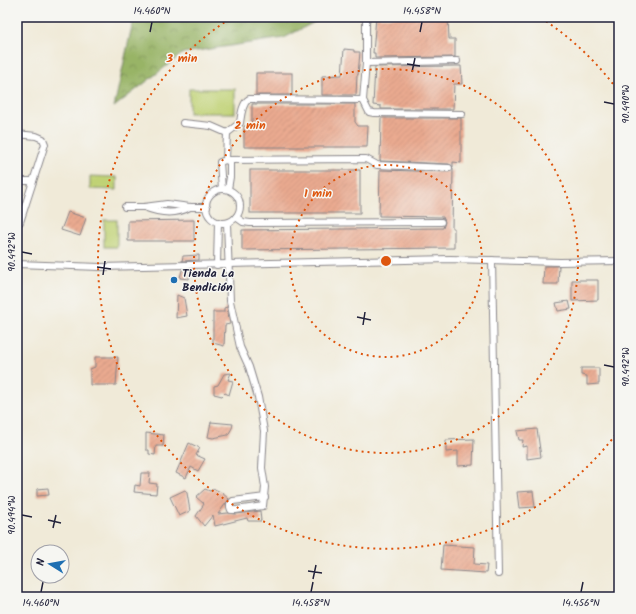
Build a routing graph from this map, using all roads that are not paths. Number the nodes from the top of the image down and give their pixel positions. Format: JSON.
{"nodes":[{"id":1,"x":367,"y":17,"type":"edge"},
{"id":2,"x":457,"y":61,"type":"dead end"},
{"id":3,"x":366,"y":63,"type":"junction"},
{"id":4,"x":363,"y":100,"type":"junction"},
{"id":5,"x":462,"y":114,"type":"dead end"},
{"id":6,"x":183,"y":123,"type":"dead end"},
{"id":7,"x":227,"y":133,"type":"junction"},
{"id":8,"x":17,"y":134,"type":"edge"},
{"id":9,"x":226,"y":160,"type":"junction"},
{"id":10,"x":449,"y":168,"type":"dead end"},
{"id":11,"x":17,"y":180,"type":"edge"},
{"id":12,"x":33,"y":181,"type":"junction"},
{"id":13,"x":225,"y":189,"type":"junction"},
{"id":14,"x":125,"y":207,"type":"dead end"},
{"id":15,"x":206,"y":207,"type":"junction"},
{"id":16,"x":236,"y":217,"type":"junction"},
{"id":17,"x":218,"y":222,"type":"junction"},
{"id":18,"x":227,"y":222,"type":"junction"},
{"id":19,"x":441,"y":222,"type":"dead end"},
{"id":20,"x":17,"y":224,"type":"edge"},
{"id":21,"x":492,"y":260,"type":"junction"},
{"id":22,"x":619,"y":261,"type":"edge"},
{"id":23,"x":17,"y":264,"type":"edge"},
{"id":24,"x":227,"y":264,"type":"junction"},
{"id":25,"x":217,"y":265,"type":"junction"},
{"id":26,"x":265,"y":497,"type":"junction"},
{"id":27,"x":498,"y":574,"type":"dead end"}],
"edges":[{"from":1,"to":3,"type":"street"},
{"from":2,"to":3,"type":"street"},
{"from":3,"to":4,"type":"street"},
{"from":4,"to":5,"type":"street"},
{"from":4,"to":7,"type":"street"},
{"from":6,"to":7,"type":"street"},
{"from":7,"to":9,"type":"street"},
{"from":8,"to":12,"type":"street"},
{"from":9,"to":10,"type":"street"},
{"from":9,"to":13,"type":"street"},
{"from":9,"to":13,"type":"street"},
{"from":11,"to":12,"type":"street"},
{"from":12,"to":20,"type":"street"},
{"from":13,"to":15,"type":"street"},
{"from":13,"to":16,"type":"street"},
{"from":14,"to":15,"type":"street"},
{"from":15,"to":17,"type":"street"},
{"from":16,"to":18,"type":"street"},
{"from":16,"to":19,"type":"street"},
{"from":17,"to":18,"type":"street"},
{"from":17,"to":25,"type":"street"},
{"from":18,"to":24,"type":"street"},
{"from":21,"to":22,"type":"street"},
{"from":21,"to":24,"type":"street"},
{"from":21,"to":27,"type":"street"},
{"from":23,"to":25,"type":"street"},
{"from":24,"to":25,"type":"street"},
{"from":24,"to":26,"type":"street"},
{"from":26,"to":26,"type":"street"}]}
